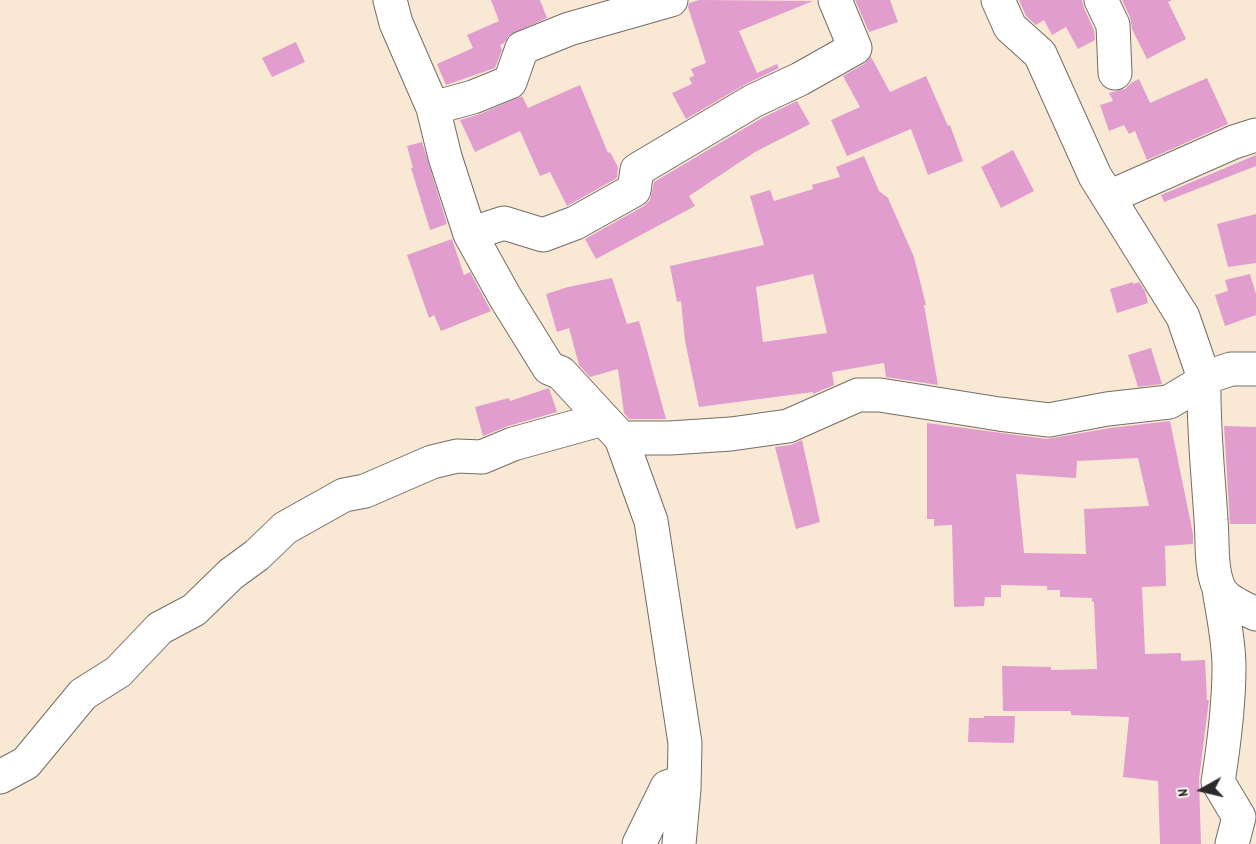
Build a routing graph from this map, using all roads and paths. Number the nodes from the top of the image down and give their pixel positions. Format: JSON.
{"nodes":[{"id":1,"x":390,"y":0,"type":"edge"},
{"id":2,"x":671,"y":0,"type":"edge"},
{"id":3,"x":835,"y":0,"type":"edge"},
{"id":4,"x":998,"y":0,"type":"edge"},
{"id":5,"x":1101,"y":0,"type":"edge"},
{"id":6,"x":1115,"y":73,"type":"dead end"},
{"id":7,"x":433,"y":108,"type":"junction"},
{"id":8,"x":1256,"y":135,"type":"edge"},
{"id":9,"x":1109,"y":197,"type":"junction"},
{"id":10,"x":470,"y":234,"type":"junction"},
{"id":11,"x":1256,"y":369,"type":"edge"},
{"id":12,"x":1204,"y":378,"type":"junction"},
{"id":13,"x":612,"y":428,"type":"junction"},
{"id":14,"x":1219,"y":590,"type":"junction"},
{"id":15,"x":1256,"y":614,"type":"edge"},
{"id":16,"x":0,"y":777,"type":"edge"},
{"id":17,"x":684,"y":781,"type":"junction"},
{"id":18,"x":639,"y":844,"type":"edge"},
{"id":19,"x":679,"y":844,"type":"edge"},
{"id":20,"x":1232,"y":844,"type":"edge"}],
"edges":[{"from":1,"to":7,"type":"street"},
{"from":2,"to":7,"type":"street"},
{"from":3,"to":10,"type":"street"},
{"from":4,"to":9,"type":"street"},
{"from":5,"to":6,"type":"street"},
{"from":7,"to":10,"type":"street"},
{"from":8,"to":9,"type":"street"},
{"from":9,"to":12,"type":"street"},
{"from":10,"to":13,"type":"street"},
{"from":11,"to":12,"type":"street"},
{"from":12,"to":13,"type":"street"},
{"from":12,"to":14,"type":"street"},
{"from":13,"to":16,"type":"street"},
{"from":13,"to":17,"type":"street"},
{"from":14,"to":15,"type":"street"},
{"from":14,"to":20,"type":"street"},
{"from":17,"to":18,"type":"street"},
{"from":17,"to":19,"type":"street"}]}
